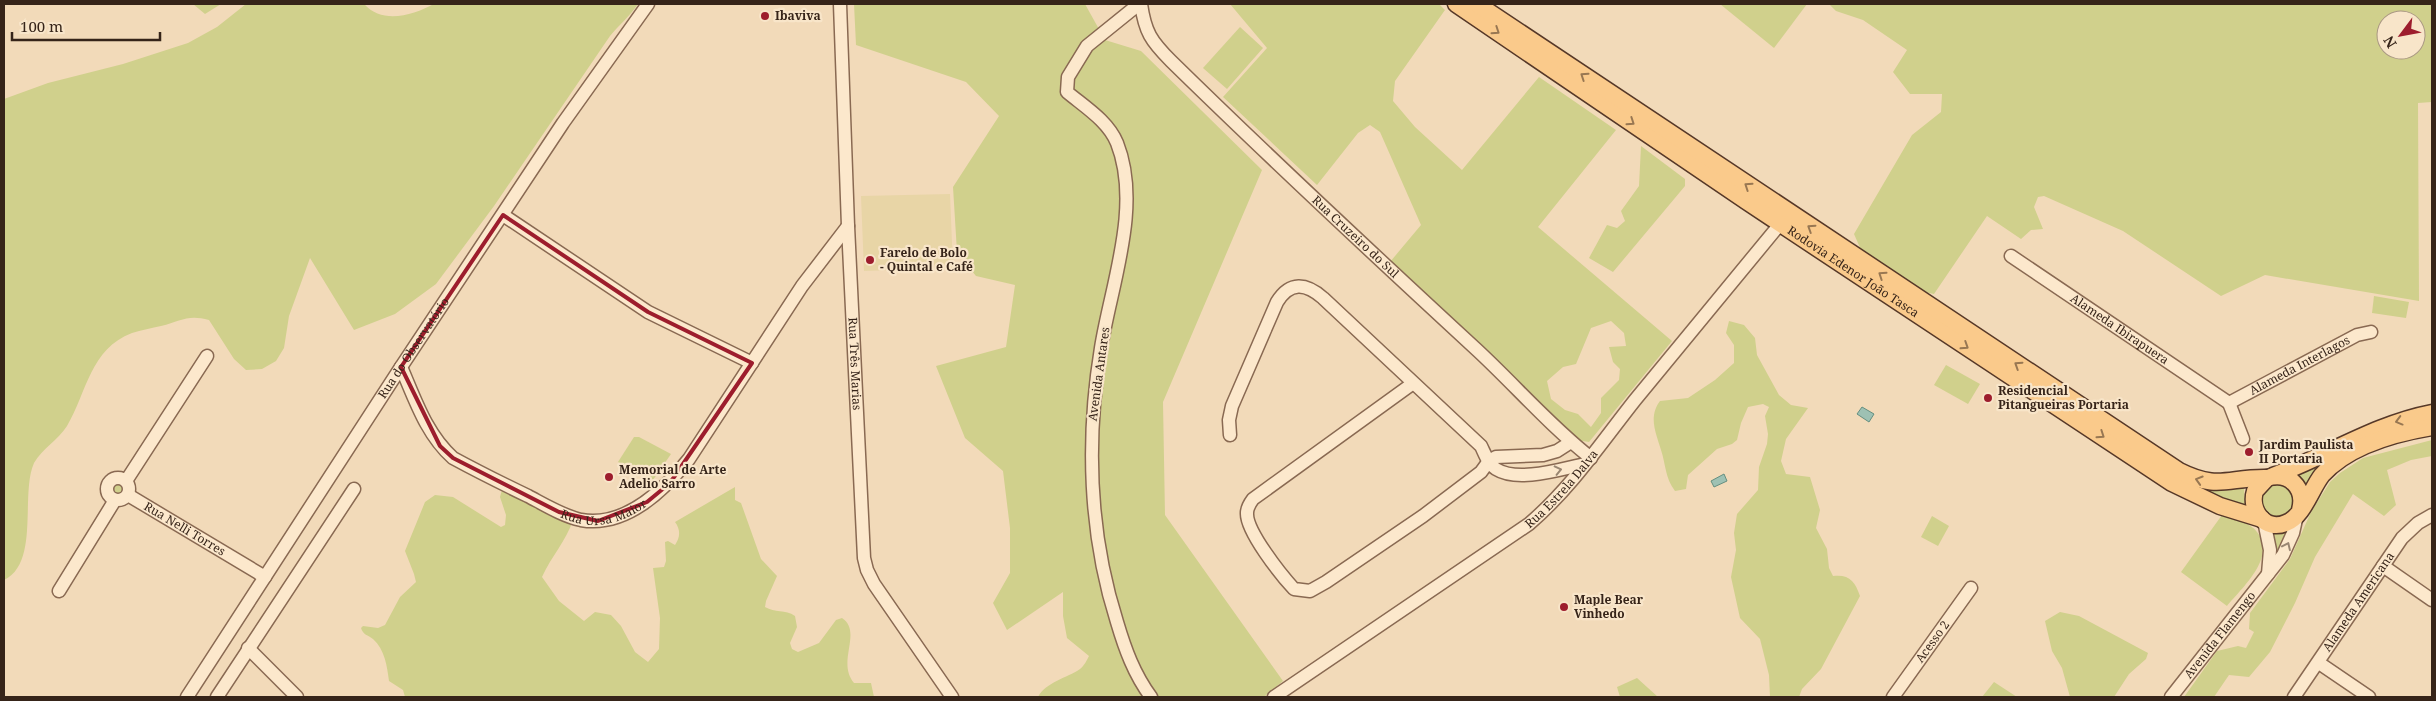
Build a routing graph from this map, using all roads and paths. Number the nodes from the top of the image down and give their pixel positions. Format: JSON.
{"nodes":[{"id":1,"x":648,"y":4,"type":"edge"},
{"id":2,"x":840,"y":4,"type":"edge"},
{"id":3,"x":1140,"y":4,"type":"edge"},
{"id":4,"x":1456,"y":4,"type":"edge"},
{"id":5,"x":1477,"y":4,"type":"edge"},
{"id":6,"x":503,"y":215,"type":"junction"},
{"id":7,"x":1785,"y":218,"type":"junction"},
{"id":8,"x":848,"y":226,"type":"junction"},
{"id":9,"x":849,"y":240,"type":"junction"},
{"id":10,"x":832,"y":244,"type":"junction"},
{"id":11,"x":2011,"y":256,"type":"dead end"},
{"id":12,"x":2371,"y":332,"type":"dead end"},
{"id":13,"x":207,"y":356,"type":"dead end"},
{"id":14,"x":752,"y":363,"type":"junction"},
{"id":15,"x":401,"y":367,"type":"junction"},
{"id":16,"x":1412,"y":384,"type":"junction"},
{"id":17,"x":2229,"y":403,"type":"junction"},
{"id":18,"x":2432,"y":412,"type":"edge"},
{"id":19,"x":2432,"y":427,"type":"edge"},
{"id":20,"x":1230,"y":435,"type":"dead end"},
{"id":21,"x":2243,"y":439,"type":"dead end"},
{"id":22,"x":1571,"y":442,"type":"junction"},
{"id":23,"x":1489,"y":461,"type":"junction"},
{"id":24,"x":1588,"y":461,"type":"junction"},
{"id":25,"x":2270,"y":477,"type":"junction"},
{"id":26,"x":126,"y":481,"type":"junction"},
{"id":27,"x":354,"y":489,"type":"dead end"},
{"id":28,"x":128,"y":494,"type":"junction"},
{"id":29,"x":115,"y":500,"type":"junction"},
{"id":30,"x":2299,"y":513,"type":"junction"},
{"id":31,"x":2432,"y":515,"type":"edge"},
{"id":32,"x":2263,"y":520,"type":"junction"},
{"id":33,"x":2383,"y":566,"type":"junction"},
{"id":34,"x":2268,"y":574,"type":"junction"},
{"id":35,"x":265,"y":577,"type":"junction"},
{"id":36,"x":1971,"y":588,"type":"dead end"},
{"id":37,"x":59,"y":591,"type":"dead end"},
{"id":38,"x":2432,"y":600,"type":"edge"},
{"id":39,"x":248,"y":648,"type":"junction"},
{"id":40,"x":2318,"y":663,"type":"junction"},
{"id":41,"x":1280,"y":695,"type":"edge"},
{"id":42,"x":187,"y":697,"type":"edge"},
{"id":43,"x":217,"y":697,"type":"edge"},
{"id":44,"x":297,"y":697,"type":"edge"},
{"id":45,"x":952,"y":697,"type":"edge"},
{"id":46,"x":1151,"y":697,"type":"edge"},
{"id":47,"x":1893,"y":697,"type":"edge"},
{"id":48,"x":2171,"y":697,"type":"edge"},
{"id":49,"x":2294,"y":697,"type":"edge"},
{"id":50,"x":2369,"y":697,"type":"edge"}],
"edges":[{"from":1,"to":6,"type":"street","name":"Rua do Observatório"},
{"from":2,"to":8,"type":"street","name":"Rua Três Marias"},
{"from":3,"to":22,"type":"street","name":"Rua Cruzeiro do Sul"},
{"from":3,"to":46,"type":"street","name":"Avenida Antares"},
{"from":4,"to":7,"type":"main road","name":"Rodovia Edenor João Tasca","one_way":true},
{"from":7,"to":5,"type":"main road","name":"Rodovia Edenor João Tasca","one_way":true},
{"from":6,"to":14,"type":"street"},
{"from":6,"to":15,"type":"street","name":"Rua do Observatório"},
{"from":7,"to":24,"type":"street","name":"Rua Estrela Dalva"},
{"from":25,"to":7,"type":"main road","name":"Rodovia Edenor João Tasca","one_way":true},
{"from":7,"to":32,"type":"main road","name":"Rodovia Edenor João Tasca","one_way":true},
{"from":8,"to":9,"type":"street","name":"Rua Três Marias"},
{"from":8,"to":10,"type":"street","name":"Rua Ursa Maior"},
{"from":9,"to":10,"type":"street"},
{"from":9,"to":45,"type":"street","name":"Rua Três Marias"},
{"from":10,"to":14,"type":"street","name":"Rua Ursa Maior"},
{"from":11,"to":17,"type":"street","name":"Alameda Ibirapuera"},
{"from":12,"to":17,"type":"street","name":"Alameda Interlagos"},
{"from":13,"to":26,"type":"street"},
{"from":14,"to":15,"type":"street","name":"Rua Ursa Maior"},
{"from":15,"to":35,"type":"street","name":"Rua do Observatório"},
{"from":16,"to":20,"type":"street"},
{"from":16,"to":23,"type":"street"},
{"from":16,"to":23,"type":"street"},
{"from":17,"to":21,"type":"street"},
{"from":18,"to":25,"type":"main road","name":"Rodovia Edenor João Tasca","one_way":true},
{"from":19,"to":30,"type":"main road"},
{"from":22,"to":23,"type":"street"},
{"from":22,"to":24,"type":"street","name":"Rua Cruzeiro do Sul"},
{"from":23,"to":24,"type":"street","one_way":true},
{"from":24,"to":41,"type":"street","name":"Rua Estrela Dalva"},
{"from":25,"to":30,"type":"main road"},
{"from":25,"to":32,"type":"main road"},
{"from":26,"to":28,"type":"street"},
{"from":26,"to":29,"type":"street"},
{"from":27,"to":39,"type":"street"},
{"from":28,"to":29,"type":"street"},
{"from":28,"to":35,"type":"street","name":"Rua Nelli Torres"},
{"from":29,"to":37,"type":"street"},
{"from":30,"to":32,"type":"main road"},
{"from":34,"to":30,"type":"street","name":"Avenida Flamengo","one_way":true},
{"from":31,"to":33,"type":"street","name":"Alameda Americana"},
{"from":32,"to":34,"type":"street"},
{"from":33,"to":38,"type":"street"},
{"from":33,"to":40,"type":"street","name":"Alameda Americana"},
{"from":34,"to":48,"type":"street","name":"Avenida Flamengo"},
{"from":35,"to":42,"type":"street","name":"Rua do Observatório"},
{"from":36,"to":47,"type":"street","name":"Acesso 2"},
{"from":39,"to":43,"type":"street"},
{"from":39,"to":44,"type":"street"},
{"from":40,"to":49,"type":"street","name":"Alameda Americana"},
{"from":40,"to":50,"type":"street"}]}
